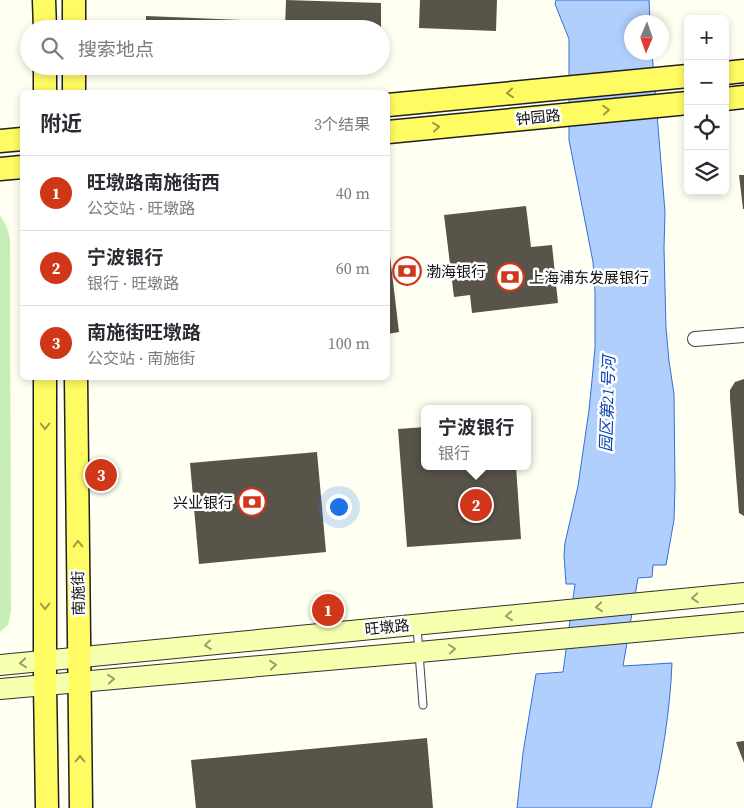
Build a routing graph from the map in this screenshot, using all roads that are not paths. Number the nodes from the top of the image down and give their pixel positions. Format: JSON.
{"nodes":[{"id":1,"x":44,"y":0,"type":"edge"},
{"id":2,"x":74,"y":0,"type":"edge"},
{"id":3,"x":45,"y":20,"type":"edge"},
{"id":4,"x":74,"y":20,"type":"edge"},
{"id":5,"x":744,"y":71,"type":"edge"},
{"id":6,"x":729,"y":73,"type":"edge"},
{"id":7,"x":45,"y":75,"type":"edge"},
{"id":8,"x":74,"y":75,"type":"edge"},
{"id":9,"x":684,"y":76,"type":"edge"},
{"id":10,"x":45,"y":90,"type":"edge"},
{"id":11,"x":74,"y":90,"type":"edge"},
{"id":12,"x":744,"y":97,"type":"edge"},
{"id":13,"x":729,"y":99,"type":"edge"},
{"id":14,"x":678,"y":104,"type":"edge"},
{"id":15,"x":390,"y":105,"type":"edge"},
{"id":16,"x":390,"y":132,"type":"edge"},
{"id":17,"x":20,"y":139,"type":"edge"},
{"id":18,"x":0,"y":141,"type":"edge"},
{"id":19,"x":20,"y":167,"type":"edge"},
{"id":20,"x":0,"y":169,"type":"edge"},
{"id":21,"x":744,"y":335,"type":"edge"},
{"id":22,"x":695,"y":339,"type":"dead end"},
{"id":23,"x":45,"y":380,"type":"edge"},
{"id":24,"x":76,"y":380,"type":"edge"},
{"id":25,"x":744,"y":593,"type":"edge"},
{"id":26,"x":744,"y":622,"type":"edge"},
{"id":27,"x":416,"y":624,"type":"junction"},
{"id":28,"x":419,"y":652,"type":"junction"},
{"id":29,"x":79,"y":658,"type":"junction"},
{"id":30,"x":45,"y":661,"type":"junction"},
{"id":31,"x":0,"y":665,"type":"edge"},
{"id":32,"x":80,"y":682,"type":"junction"},
{"id":33,"x":45,"y":685,"type":"junction"},
{"id":34,"x":0,"y":689,"type":"edge"},
{"id":35,"x":423,"y":705,"type":"dead end"},
{"id":36,"x":47,"y":808,"type":"edge"},
{"id":37,"x":81,"y":808,"type":"edge"}],
"edges":[{"from":1,"to":3,"type":"main road"},
{"from":2,"to":4,"type":"main road"},
{"from":5,"to":6,"type":"main road"},
{"from":7,"to":10,"type":"main road"},
{"from":8,"to":11,"type":"main road"},
{"from":9,"to":15,"type":"main road","name":"钟园路","one_way":true},
{"from":12,"to":13,"type":"main road"},
{"from":16,"to":14,"type":"main road","name":"钟园路","one_way":true},
{"from":17,"to":18,"type":"main road"},
{"from":19,"to":20,"type":"main road"},
{"from":21,"to":22,"type":"street"},
{"from":23,"to":30,"type":"main road","one_way":true},
{"from":29,"to":24,"type":"main road","name":"南施街","one_way":true},
{"from":25,"to":27,"type":"main road","name":"旺墩路","one_way":true},
{"from":28,"to":26,"type":"main road","name":"旺墩路","one_way":true},
{"from":27,"to":28,"type":"lane"},
{"from":27,"to":29,"type":"main road","name":"旺墩路","one_way":true},
{"from":32,"to":28,"type":"main road","name":"旺墩路","one_way":true},
{"from":28,"to":35,"type":"lane"},
{"from":29,"to":30,"type":"main road","name":"旺墩路"},
{"from":29,"to":32,"type":"main road","name":"南施街"},
{"from":30,"to":31,"type":"main road","name":"旺墩路","one_way":true},
{"from":30,"to":33,"type":"main road"},
{"from":32,"to":33,"type":"main road","name":"旺墩路"},
{"from":37,"to":32,"type":"main road","name":"南施街","one_way":true},
{"from":33,"to":34,"type":"main road","name":"旺墩路"},
{"from":33,"to":36,"type":"main road"}]}
